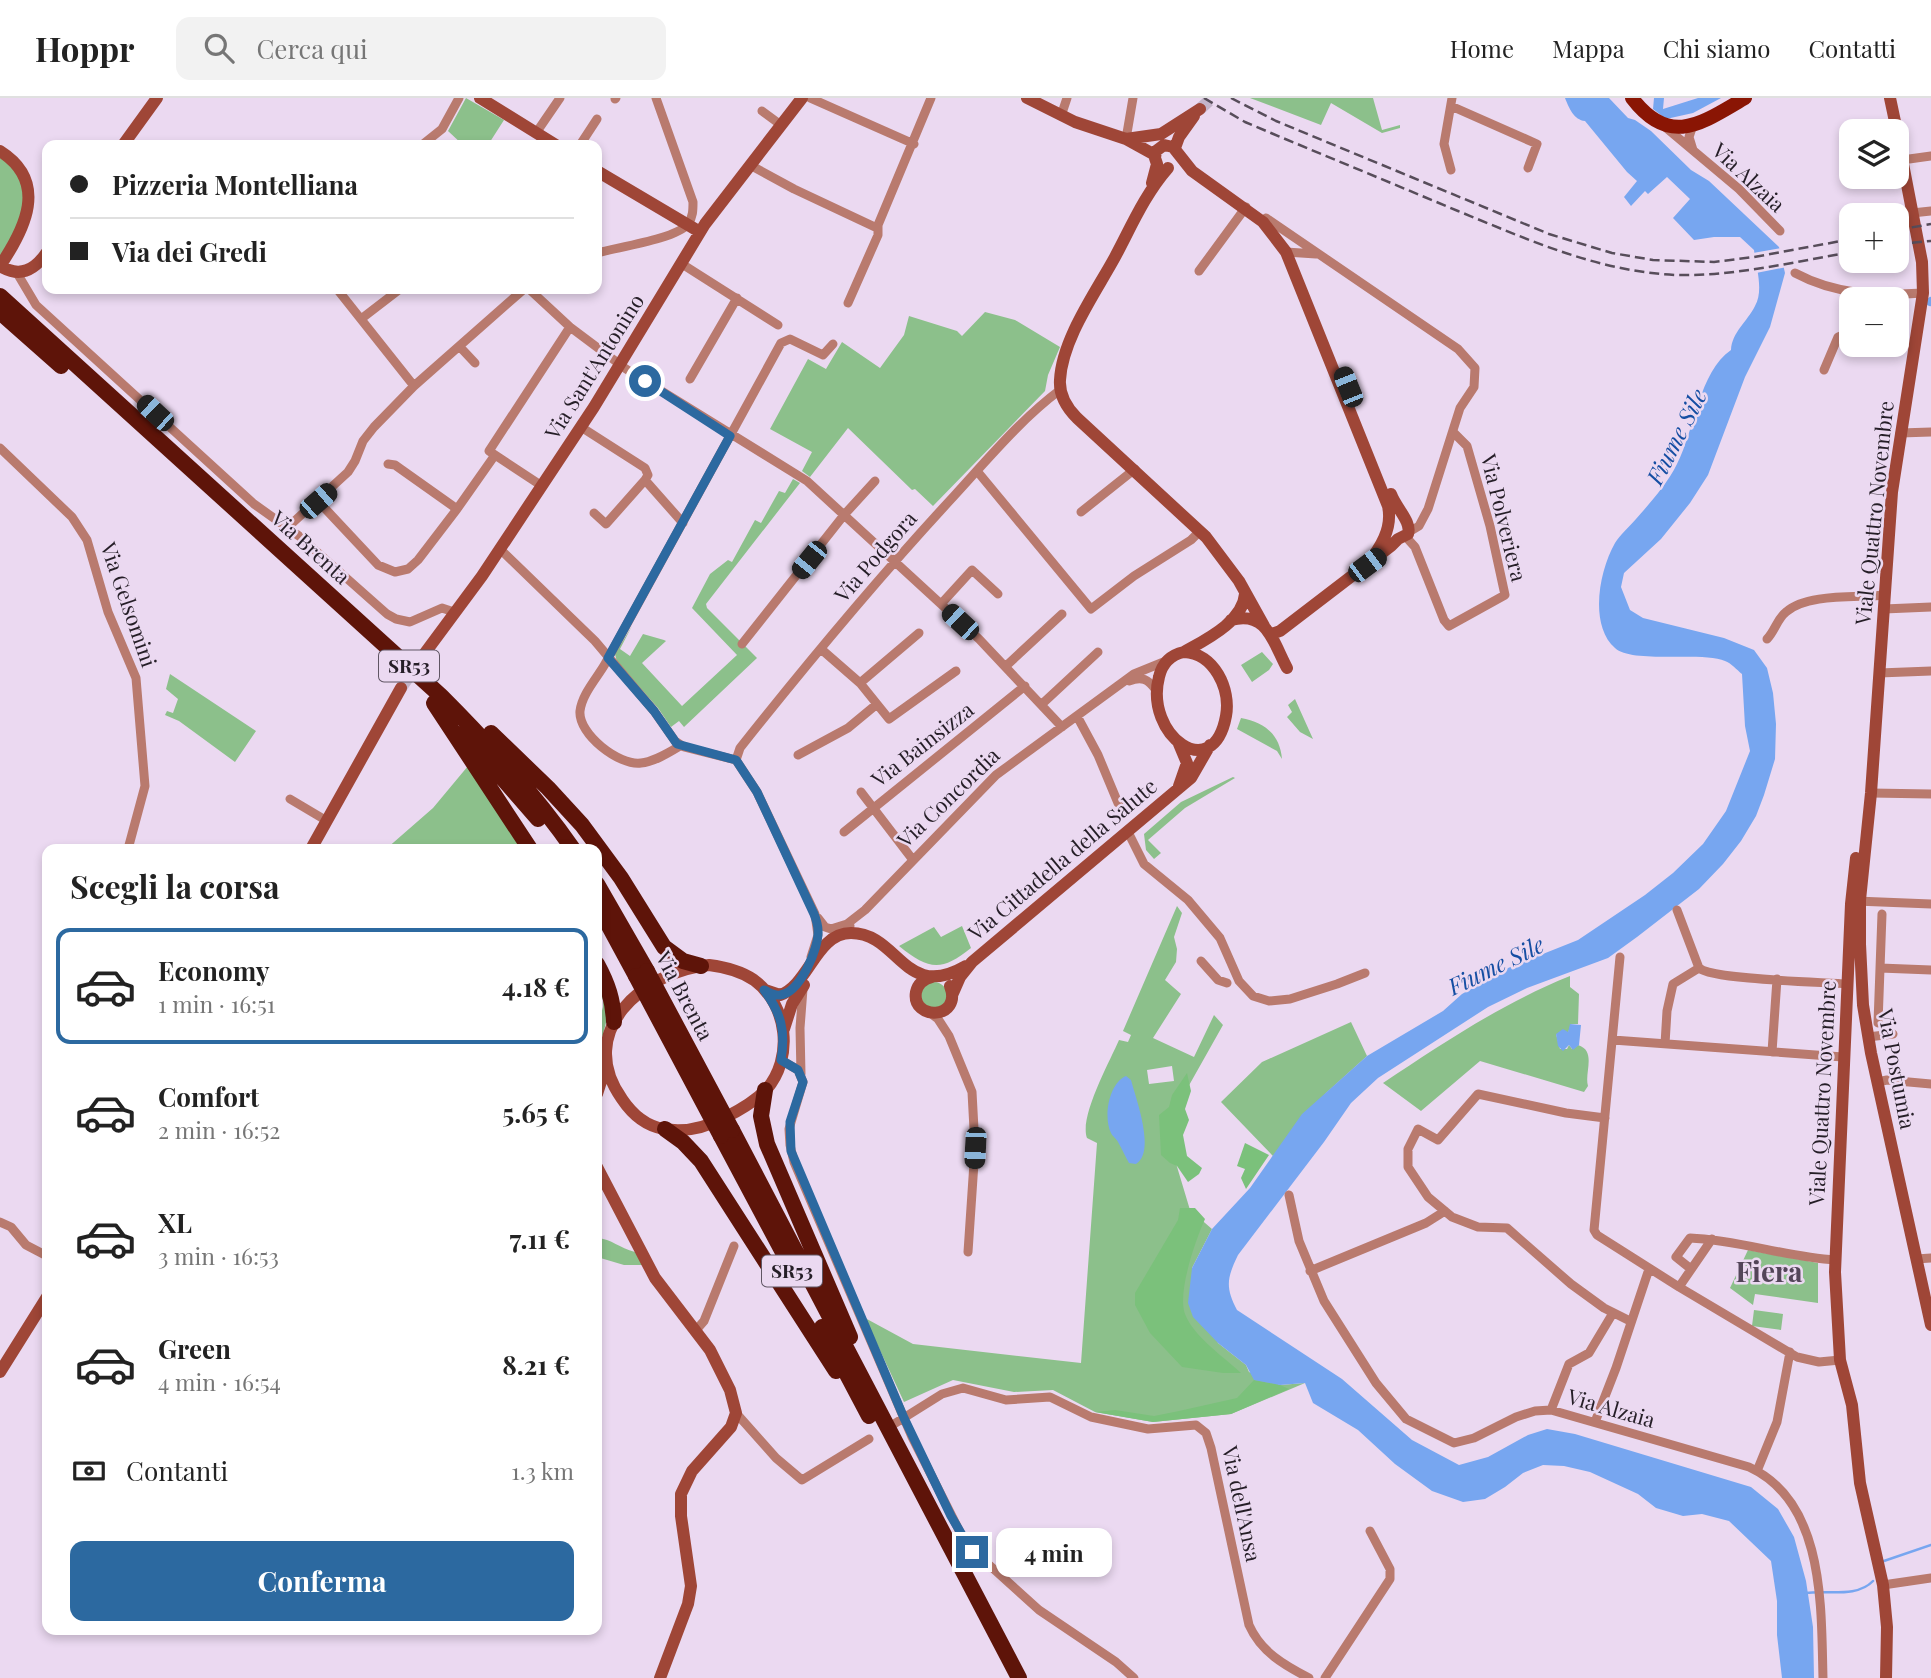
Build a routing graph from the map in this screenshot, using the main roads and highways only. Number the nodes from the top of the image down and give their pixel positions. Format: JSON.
{"nodes":[{"id":1,"x":1632,"y":98,"type":"edge"},
{"id":2,"x":1745,"y":98,"type":"edge"},
{"id":3,"x":0,"y":296,"type":"edge"},
{"id":4,"x":0,"y":312,"type":"edge"},
{"id":5,"x":384,"y":643,"type":"junction"},
{"id":6,"x":434,"y":703,"type":"junction"},
{"id":7,"x":527,"y":844,"type":"edge"},
{"id":8,"x":556,"y":844,"type":"edge"},
{"id":9,"x":569,"y":844,"type":"edge"},
{"id":10,"x":596,"y":844,"type":"edge"},
{"id":11,"x":602,"y":851,"type":"edge"},
{"id":12,"x":602,"y":894,"type":"edge"},
{"id":13,"x":602,"y":912,"type":"edge"},
{"id":14,"x":701,"y":966,"type":"road end"},
{"id":15,"x":602,"y":974,"type":"edge"},
{"id":16,"x":642,"y":974,"type":"junction"},
{"id":17,"x":614,"y":1022,"type":"road end"},
{"id":18,"x":765,"y":1090,"type":"road end"},
{"id":19,"x":664,"y":1129,"type":"road end"},
{"id":20,"x":869,"y":1404,"type":"junction"},
{"id":21,"x":1007,"y":1678,"type":"edge"},
{"id":22,"x":1019,"y":1678,"type":"edge"}],
"edges":[{"from":1,"to":2,"type":"main road"},
{"from":3,"to":5,"type":"highway","name":"Via Brenta","number":"SR53"},
{"from":4,"to":6,"type":"highway","name":"Via Brenta","number":"SR53"},
{"from":5,"to":9,"type":"highway","name":"Via Brenta","number":"SR53"},
{"from":5,"to":10,"type":"highway"},
{"from":6,"to":7,"type":"highway"},
{"from":6,"to":8,"type":"highway","name":"Via Brenta","number":"SR53"},
{"from":11,"to":14,"type":"highway"},
{"from":12,"to":16,"type":"highway","name":"Via Brenta","number":"SR53"},
{"from":13,"to":16,"type":"highway","name":"Via Brenta","number":"SR53"},
{"from":15,"to":17,"type":"highway"},
{"from":16,"to":20,"type":"highway","name":"Via Brenta","number":"SR53","bridge":true},
{"from":18,"to":20,"type":"highway"},
{"from":19,"to":20,"type":"highway"},
{"from":20,"to":21,"type":"highway","number":"SR53"},
{"from":20,"to":22,"type":"highway","number":"SR53"}]}
